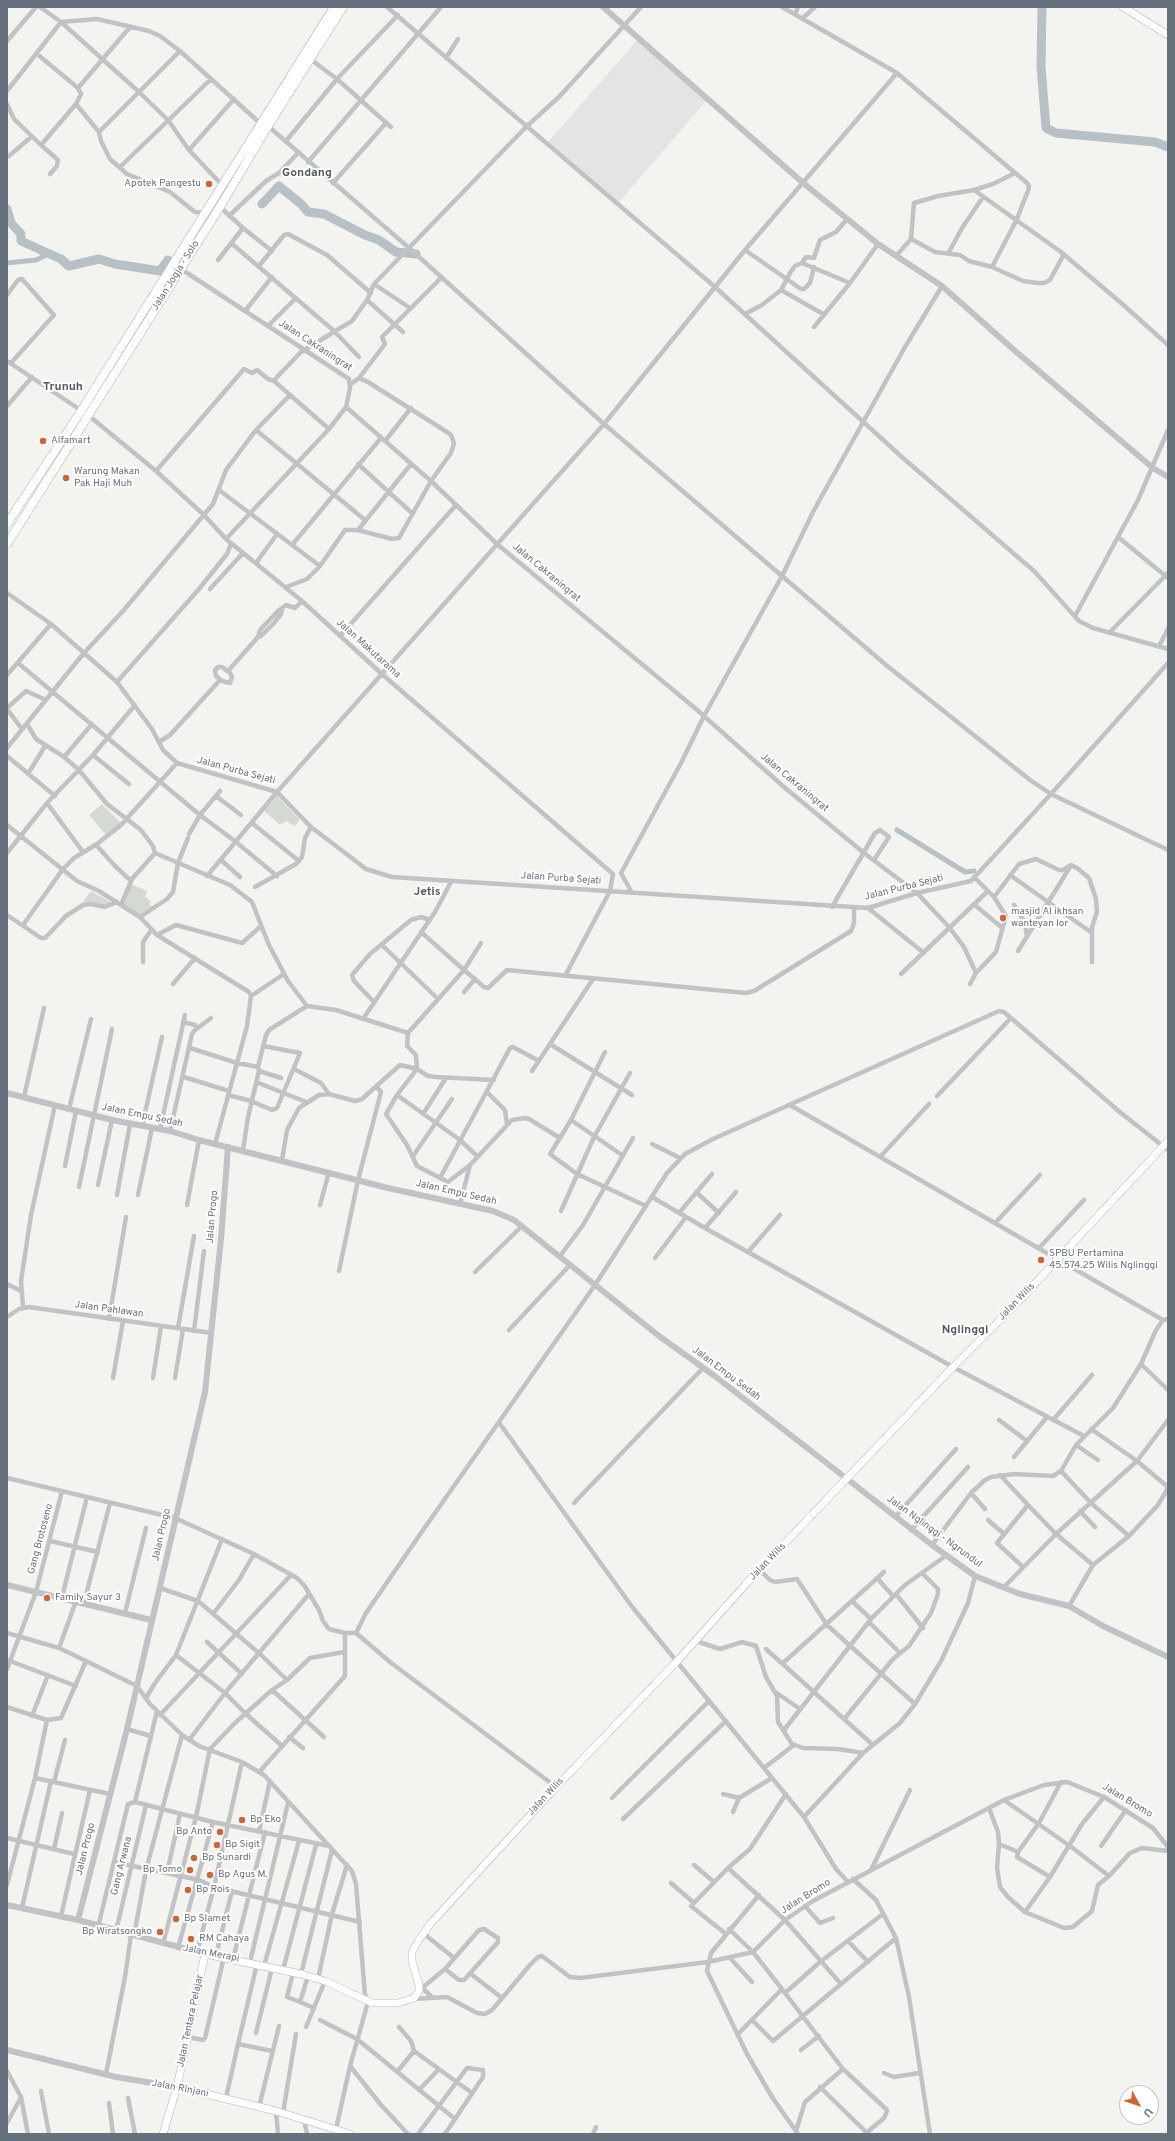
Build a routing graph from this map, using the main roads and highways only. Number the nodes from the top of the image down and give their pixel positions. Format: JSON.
{"nodes":[{"id":1,"x":334,"y":7,"type":"edge"},
{"id":2,"x":343,"y":7,"type":"edge"},
{"id":3,"x":1123,"y":7,"type":"edge"},
{"id":4,"x":1168,"y":34,"type":"edge"},
{"id":5,"x":264,"y":125,"type":"junction"},
{"id":6,"x":7,"y":524,"type":"edge"},
{"id":7,"x":7,"y":544,"type":"edge"},
{"id":8,"x":1168,"y":1141,"type":"edge"},
{"id":9,"x":1165,"y":1148,"type":"edge"},
{"id":10,"x":201,"y":1953,"type":"joint"},
{"id":11,"x":412,"y":1999,"type":"joint"},
{"id":12,"x":177,"y":2087,"type":"junction"},
{"id":13,"x":342,"y":2131,"type":"edge"},
{"id":14,"x":163,"y":2134,"type":"edge"}],
"edges":[{"from":1,"to":5,"type":"highway","name":"Jalan Jogja - Solo"},
{"from":2,"to":5,"type":"highway","name":"Jalan Jogja - Solo"},
{"from":3,"to":4,"type":"main road"},
{"from":5,"to":6,"type":"highway","name":"Jalan Jogja - Solo"},
{"from":5,"to":7,"type":"highway","name":"Jalan Jogja - Solo"},
{"from":8,"to":9,"type":"main road","name":"Jalan Wilis"},
{"from":9,"to":11,"type":"main road","name":"Jalan Wilis"},
{"from":10,"to":11,"type":"main road","name":"Jalan Merapi"},
{"from":10,"to":12,"type":"main road","name":"Jalan Tentara Pelajar"},
{"from":12,"to":13,"type":"main road","name":"Jalan Rinjani"},
{"from":12,"to":14,"type":"main road","name":"Jalan Tentara Pelajar"}]}
